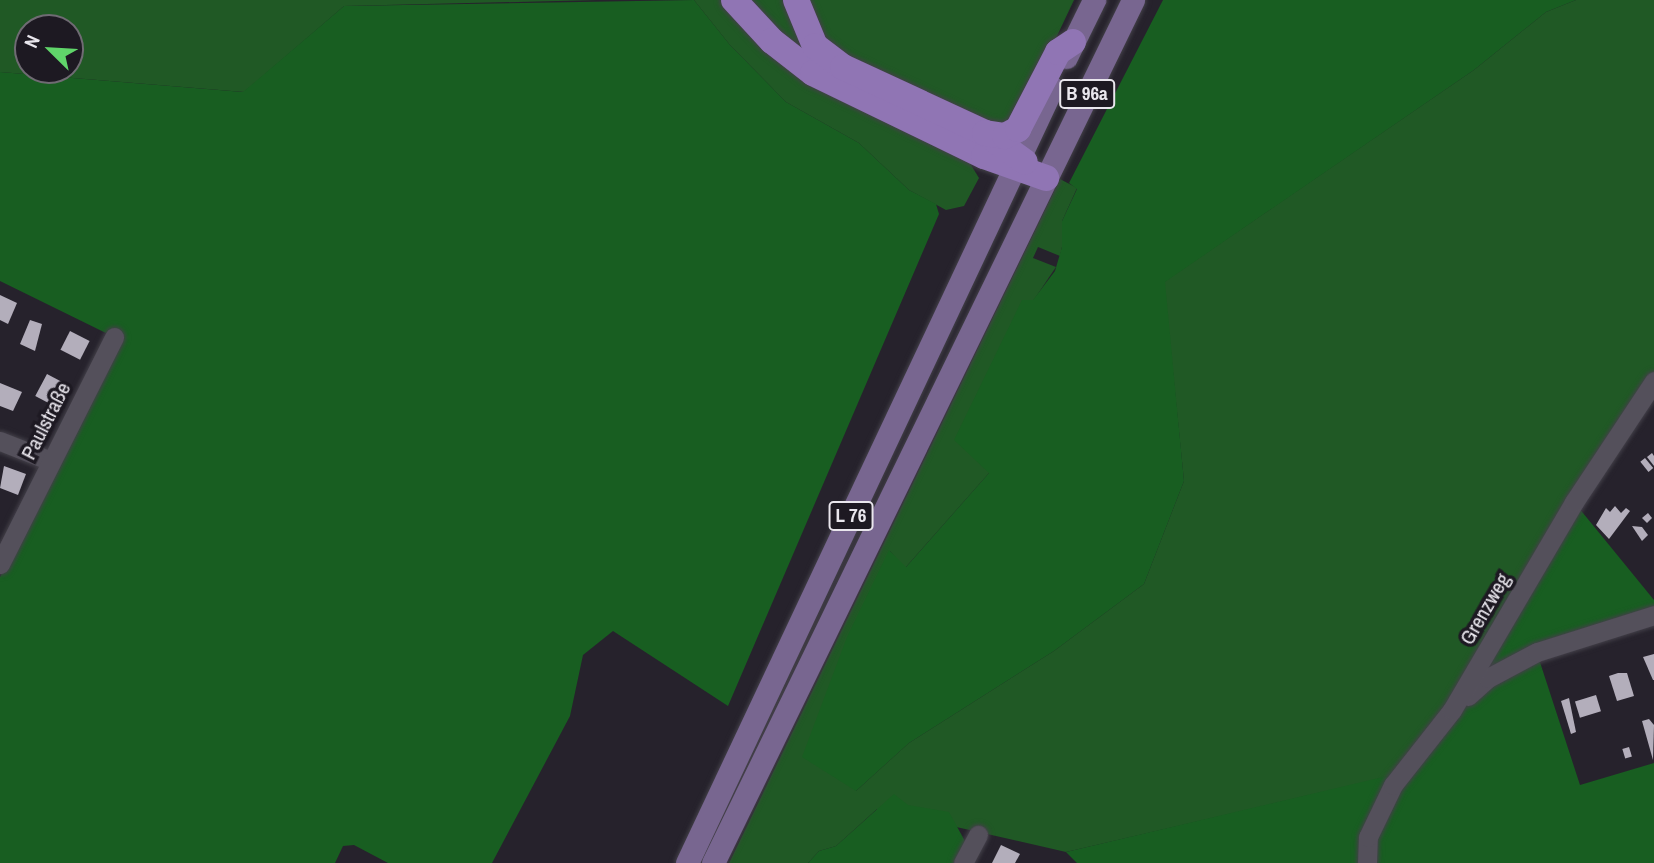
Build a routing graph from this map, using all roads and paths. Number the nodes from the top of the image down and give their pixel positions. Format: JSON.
{"nodes":[{"id":1,"x":734,"y":0,"type":"edge"},
{"id":2,"x":796,"y":0,"type":"edge"},
{"id":3,"x":1094,"y":0,"type":"edge"},
{"id":4,"x":1133,"y":0,"type":"edge"},
{"id":5,"x":1073,"y":42,"type":"junction"},
{"id":6,"x":985,"y":134,"type":"junction"},
{"id":7,"x":1018,"y":164,"type":"junction"},
{"id":8,"x":1046,"y":178,"type":"junction"},
{"id":9,"x":114,"y":337,"type":"dead end"},
{"id":10,"x":1654,"y":380,"type":"edge"},
{"id":11,"x":0,"y":441,"type":"edge"},
{"id":12,"x":51,"y":461,"type":"junction"},
{"id":13,"x":0,"y":564,"type":"edge"},
{"id":14,"x":1654,"y":615,"type":"edge"},
{"id":15,"x":1452,"y":710,"type":"junction"},
{"id":16,"x":978,"y":835,"type":"dead end"},
{"id":17,"x":687,"y":863,"type":"edge"},
{"id":18,"x":713,"y":863,"type":"edge"},
{"id":19,"x":963,"y":863,"type":"edge"},
{"id":20,"x":1367,"y":863,"type":"edge"}],
"edges":[{"from":1,"to":7,"type":"highway"},
{"from":2,"to":6,"type":"highway"},
{"from":3,"to":5,"type":"main road"},
{"from":4,"to":8,"type":"main road","number":"B 96a"},
{"from":5,"to":6,"type":"highway"},
{"from":5,"to":7,"type":"main road"},
{"from":6,"to":7,"type":"highway"},
{"from":7,"to":8,"type":"highway"},
{"from":7,"to":17,"type":"main road","number":"L 76"},
{"from":8,"to":18,"type":"main road","number":"L 76"},
{"from":9,"to":12,"type":"street","name":"Paulstraße"},
{"from":10,"to":15,"type":"street","name":"Grenzweg"},
{"from":11,"to":12,"type":"street"},
{"from":12,"to":13,"type":"street","name":"Paulstraße"},
{"from":14,"to":15,"type":"street"},
{"from":15,"to":20,"type":"street","name":"Grenzweg"},
{"from":16,"to":19,"type":"street"}]}
